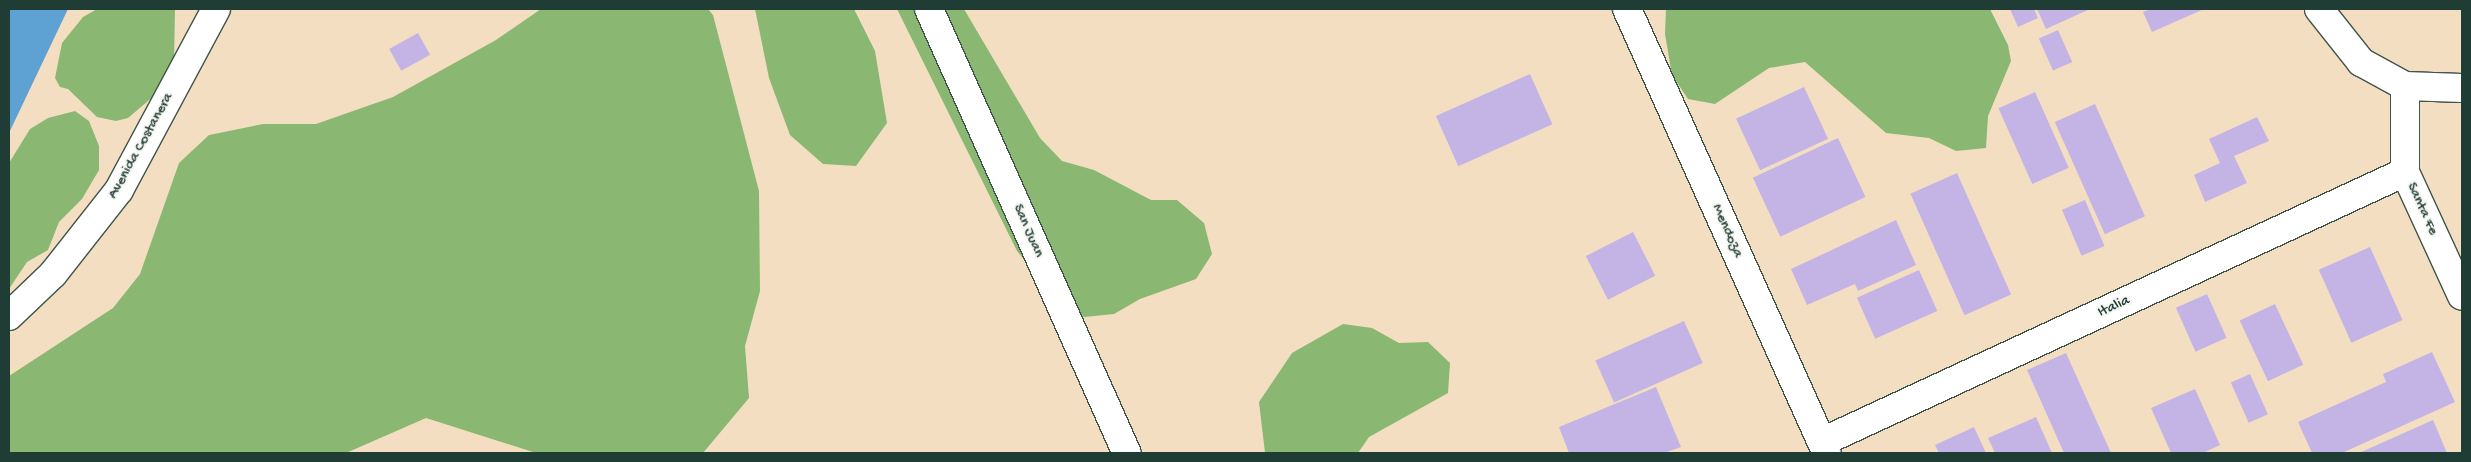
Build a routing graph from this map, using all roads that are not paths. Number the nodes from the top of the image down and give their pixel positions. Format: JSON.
{"nodes":[{"id":1,"x":216,"y":9,"type":"edge"},
{"id":2,"x":929,"y":9,"type":"edge"},
{"id":3,"x":1627,"y":9,"type":"edge"},
{"id":4,"x":2320,"y":9,"type":"edge"},
{"id":5,"x":2405,"y":86,"type":"junction"},
{"id":6,"x":2462,"y":88,"type":"edge"},
{"id":7,"x":2405,"y":172,"type":"junction"},
{"id":8,"x":2462,"y":296,"type":"edge"},
{"id":9,"x":9,"y":316,"type":"edge"},
{"id":10,"x":1825,"y":448,"type":"edge"},
{"id":11,"x":1127,"y":453,"type":"edge"}],
"edges":[{"from":1,"to":9,"type":"street","name":"Avenida Costanera"},
{"from":2,"to":11,"type":"street","name":"San Juan"},
{"from":3,"to":10,"type":"street","name":"Mendoza"},
{"from":4,"to":5,"type":"street"},
{"from":5,"to":6,"type":"street"},
{"from":5,"to":7,"type":"street","name":"Santa Fe"},
{"from":7,"to":8,"type":"street","name":"Santa Fe"},
{"from":7,"to":10,"type":"street","name":"Italia"}]}
